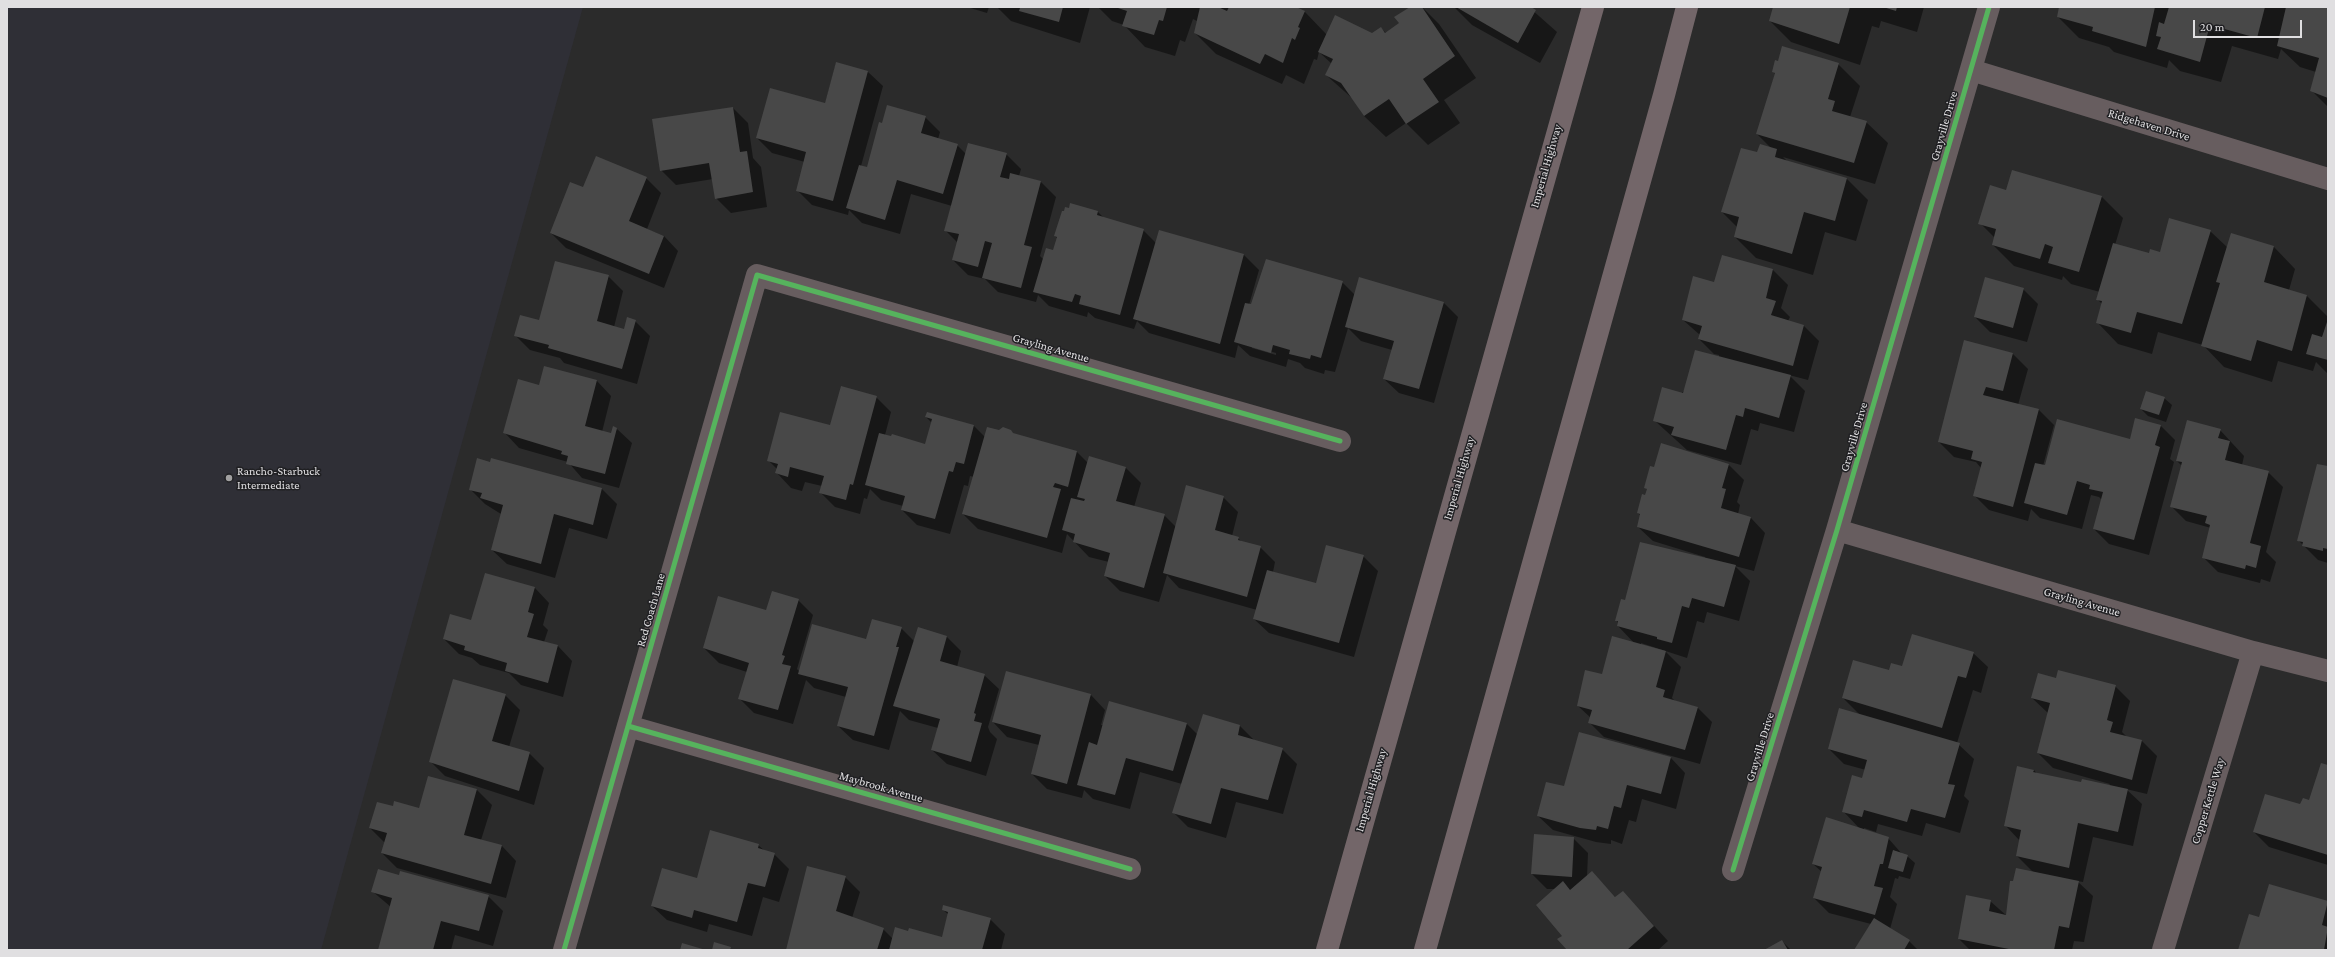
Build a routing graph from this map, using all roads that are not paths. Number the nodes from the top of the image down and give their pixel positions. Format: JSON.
{"nodes":[{"id":1,"x":1593,"y":7,"type":"edge"},
{"id":2,"x":1687,"y":7,"type":"edge"},
{"id":3,"x":1989,"y":7,"type":"edge"},
{"id":4,"x":1971,"y":70,"type":"junction"},
{"id":5,"x":2328,"y":179,"type":"edge"},
{"id":6,"x":757,"y":274,"type":"joint"},
{"id":7,"x":1340,"y":441,"type":"dead end"},
{"id":8,"x":1837,"y":530,"type":"junction"},
{"id":9,"x":2253,"y":652,"type":"junction"},
{"id":10,"x":2328,"y":671,"type":"edge"},
{"id":11,"x":628,"y":726,"type":"junction"},
{"id":12,"x":1130,"y":868,"type":"dead end"},
{"id":13,"x":1733,"y":870,"type":"dead end"},
{"id":14,"x":564,"y":950,"type":"edge"},
{"id":15,"x":1327,"y":950,"type":"edge"},
{"id":16,"x":1425,"y":950,"type":"edge"},
{"id":17,"x":2163,"y":950,"type":"edge"}],
"edges":[{"from":1,"to":15,"type":"main road","name":"Imperial Highway"},
{"from":2,"to":16,"type":"main road"},
{"from":3,"to":4,"type":"street","name":"Grayville Drive"},
{"from":4,"to":5,"type":"street","name":"Ridgehaven Drive"},
{"from":4,"to":8,"type":"street","name":"Grayville Drive"},
{"from":6,"to":7,"type":"street","name":"Grayling Avenue"},
{"from":6,"to":11,"type":"street","name":"Red Coach Lane"},
{"from":8,"to":9,"type":"street","name":"Grayling Avenue"},
{"from":8,"to":13,"type":"street","name":"Grayville Drive"},
{"from":9,"to":10,"type":"street","name":"Grayling Avenue"},
{"from":9,"to":17,"type":"street","name":"Copper Kettle Way"},
{"from":11,"to":12,"type":"street","name":"Maybrook Avenue"},
{"from":11,"to":14,"type":"street","name":"Red Coach Lane"}]}
